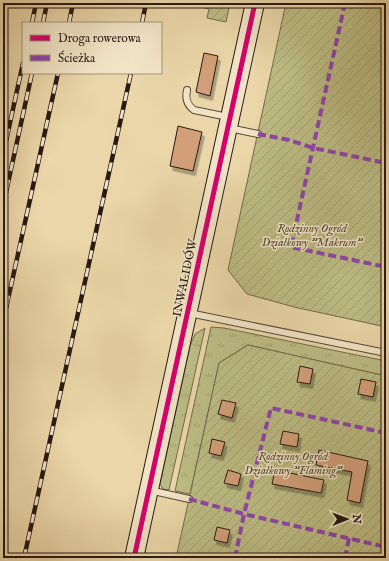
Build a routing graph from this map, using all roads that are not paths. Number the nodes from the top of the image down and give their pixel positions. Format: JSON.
{"nodes":[{"id":1,"x":255,"y":3,"type":"edge"},
{"id":2,"x":187,"y":90,"type":"dead end"},
{"id":3,"x":229,"y":123,"type":"junction"},
{"id":4,"x":258,"y":134,"type":"dead end"},
{"id":5,"x":188,"y":312,"type":"junction"},
{"id":6,"x":386,"y":353,"type":"edge"},
{"id":7,"x":149,"y":490,"type":"junction"},
{"id":8,"x":189,"y":499,"type":"dead end"},
{"id":9,"x":134,"y":558,"type":"edge"}],
"edges":[{"from":1,"to":3,"type":"street","name":"INWALIDÓW"},
{"from":2,"to":3,"type":"lane"},
{"from":3,"to":4,"type":"lane"},
{"from":3,"to":5,"type":"street","name":"INWALIDÓW"},
{"from":5,"to":6,"type":"lane"},
{"from":5,"to":7,"type":"street","name":"INWALIDÓW"},
{"from":7,"to":8,"type":"lane"},
{"from":7,"to":9,"type":"street","name":"INWALIDÓW"}]}
